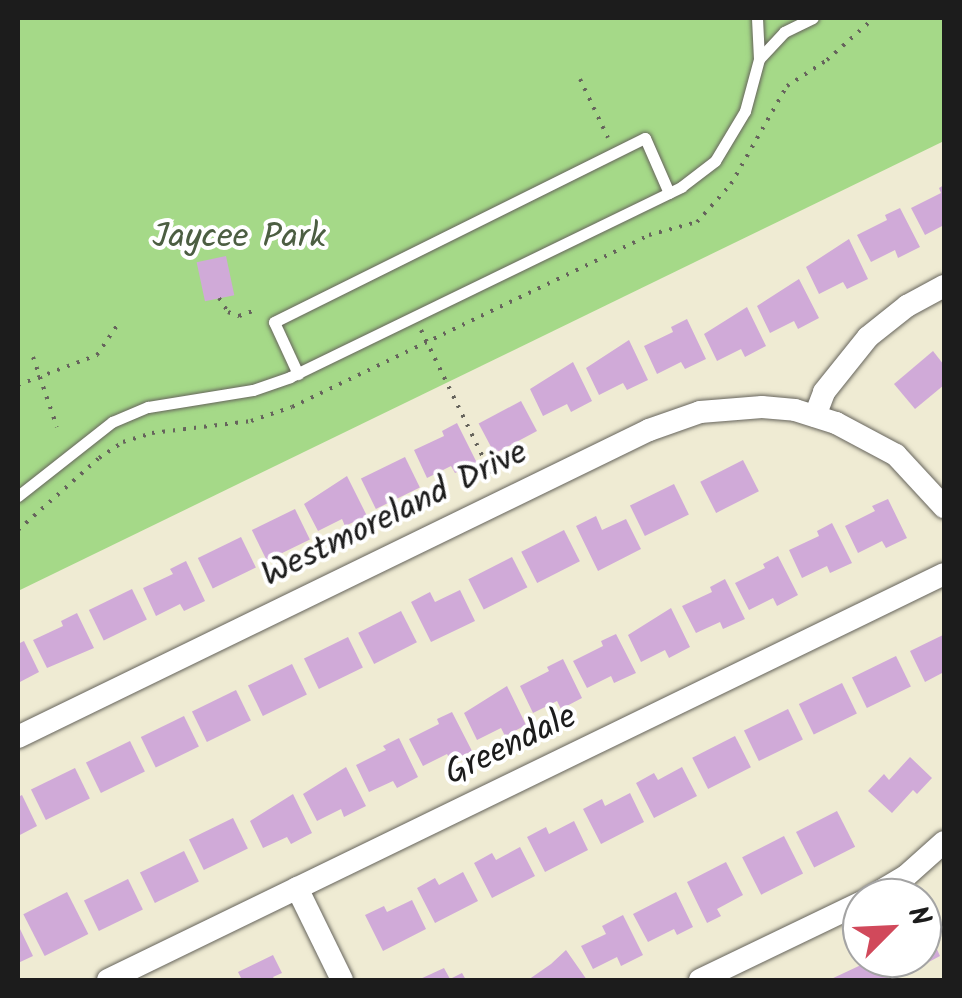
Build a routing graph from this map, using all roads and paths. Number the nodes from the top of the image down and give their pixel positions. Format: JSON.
{"nodes":[{"id":1,"x":757,"y":18,"type":"edge"},
{"id":2,"x":813,"y":18,"type":"edge"},
{"id":3,"x":759,"y":59,"type":"junction"},
{"id":4,"x":580,"y":79,"type":"dead end"},
{"id":5,"x":616,"y":153,"type":"junction"},
{"id":6,"x":669,"y":193,"type":"junction"},
{"id":7,"x":944,"y":286,"type":"edge"},
{"id":8,"x":219,"y":298,"type":"dead end"},
{"id":9,"x":258,"y":309,"type":"dead end"},
{"id":10,"x":414,"y":317,"type":"junction"},
{"id":11,"x":120,"y":321,"type":"dead end"},
{"id":12,"x":33,"y":357,"type":"dead end"},
{"id":13,"x":298,"y":374,"type":"junction"},
{"id":14,"x":40,"y":378,"type":"junction"},
{"id":15,"x":18,"y":385,"type":"edge"},
{"id":16,"x":815,"y":416,"type":"junction"},
{"id":17,"x":57,"y":427,"type":"dead end"},
{"id":18,"x":494,"y":480,"type":"dead end"},
{"id":19,"x":18,"y":496,"type":"edge"},
{"id":20,"x":944,"y":507,"type":"edge"},
{"id":21,"x":944,"y":574,"type":"edge"},
{"id":22,"x":18,"y":737,"type":"edge"},
{"id":23,"x":944,"y":842,"type":"edge"},
{"id":24,"x":903,"y":878,"type":"edge"},
{"id":25,"x":298,"y":888,"type":"junction"},
{"id":26,"x":842,"y":912,"type":"edge"},
{"id":27,"x":108,"y":980,"type":"edge"},
{"id":28,"x":342,"y":980,"type":"edge"},
{"id":29,"x":700,"y":980,"type":"edge"}],
"edges":[{"from":1,"to":3,"type":"lane"},
{"from":2,"to":3,"type":"lane"},
{"from":3,"to":6,"type":"lane"},
{"from":4,"to":5,"type":"path"},
{"from":5,"to":6,"type":"lane"},
{"from":5,"to":13,"type":"lane"},
{"from":6,"to":10,"type":"lane"},
{"from":7,"to":16,"type":"street"},
{"from":8,"to":9,"type":"path"},
{"from":10,"to":13,"type":"lane"},
{"from":10,"to":18,"type":"path"},
{"from":11,"to":14,"type":"path"},
{"from":12,"to":14,"type":"path"},
{"from":13,"to":19,"type":"lane"},
{"from":14,"to":15,"type":"path"},
{"from":14,"to":17,"type":"path"},
{"from":16,"to":20,"type":"street","name":"Westmoreland Drive"},
{"from":16,"to":22,"type":"street","name":"Westmoreland Drive"},
{"from":21,"to":25,"type":"street","name":"Greendale"},
{"from":23,"to":24,"type":"street"},
{"from":25,"to":27,"type":"street","name":"Greendale"},
{"from":25,"to":28,"type":"street"},
{"from":26,"to":29,"type":"street"}]}
